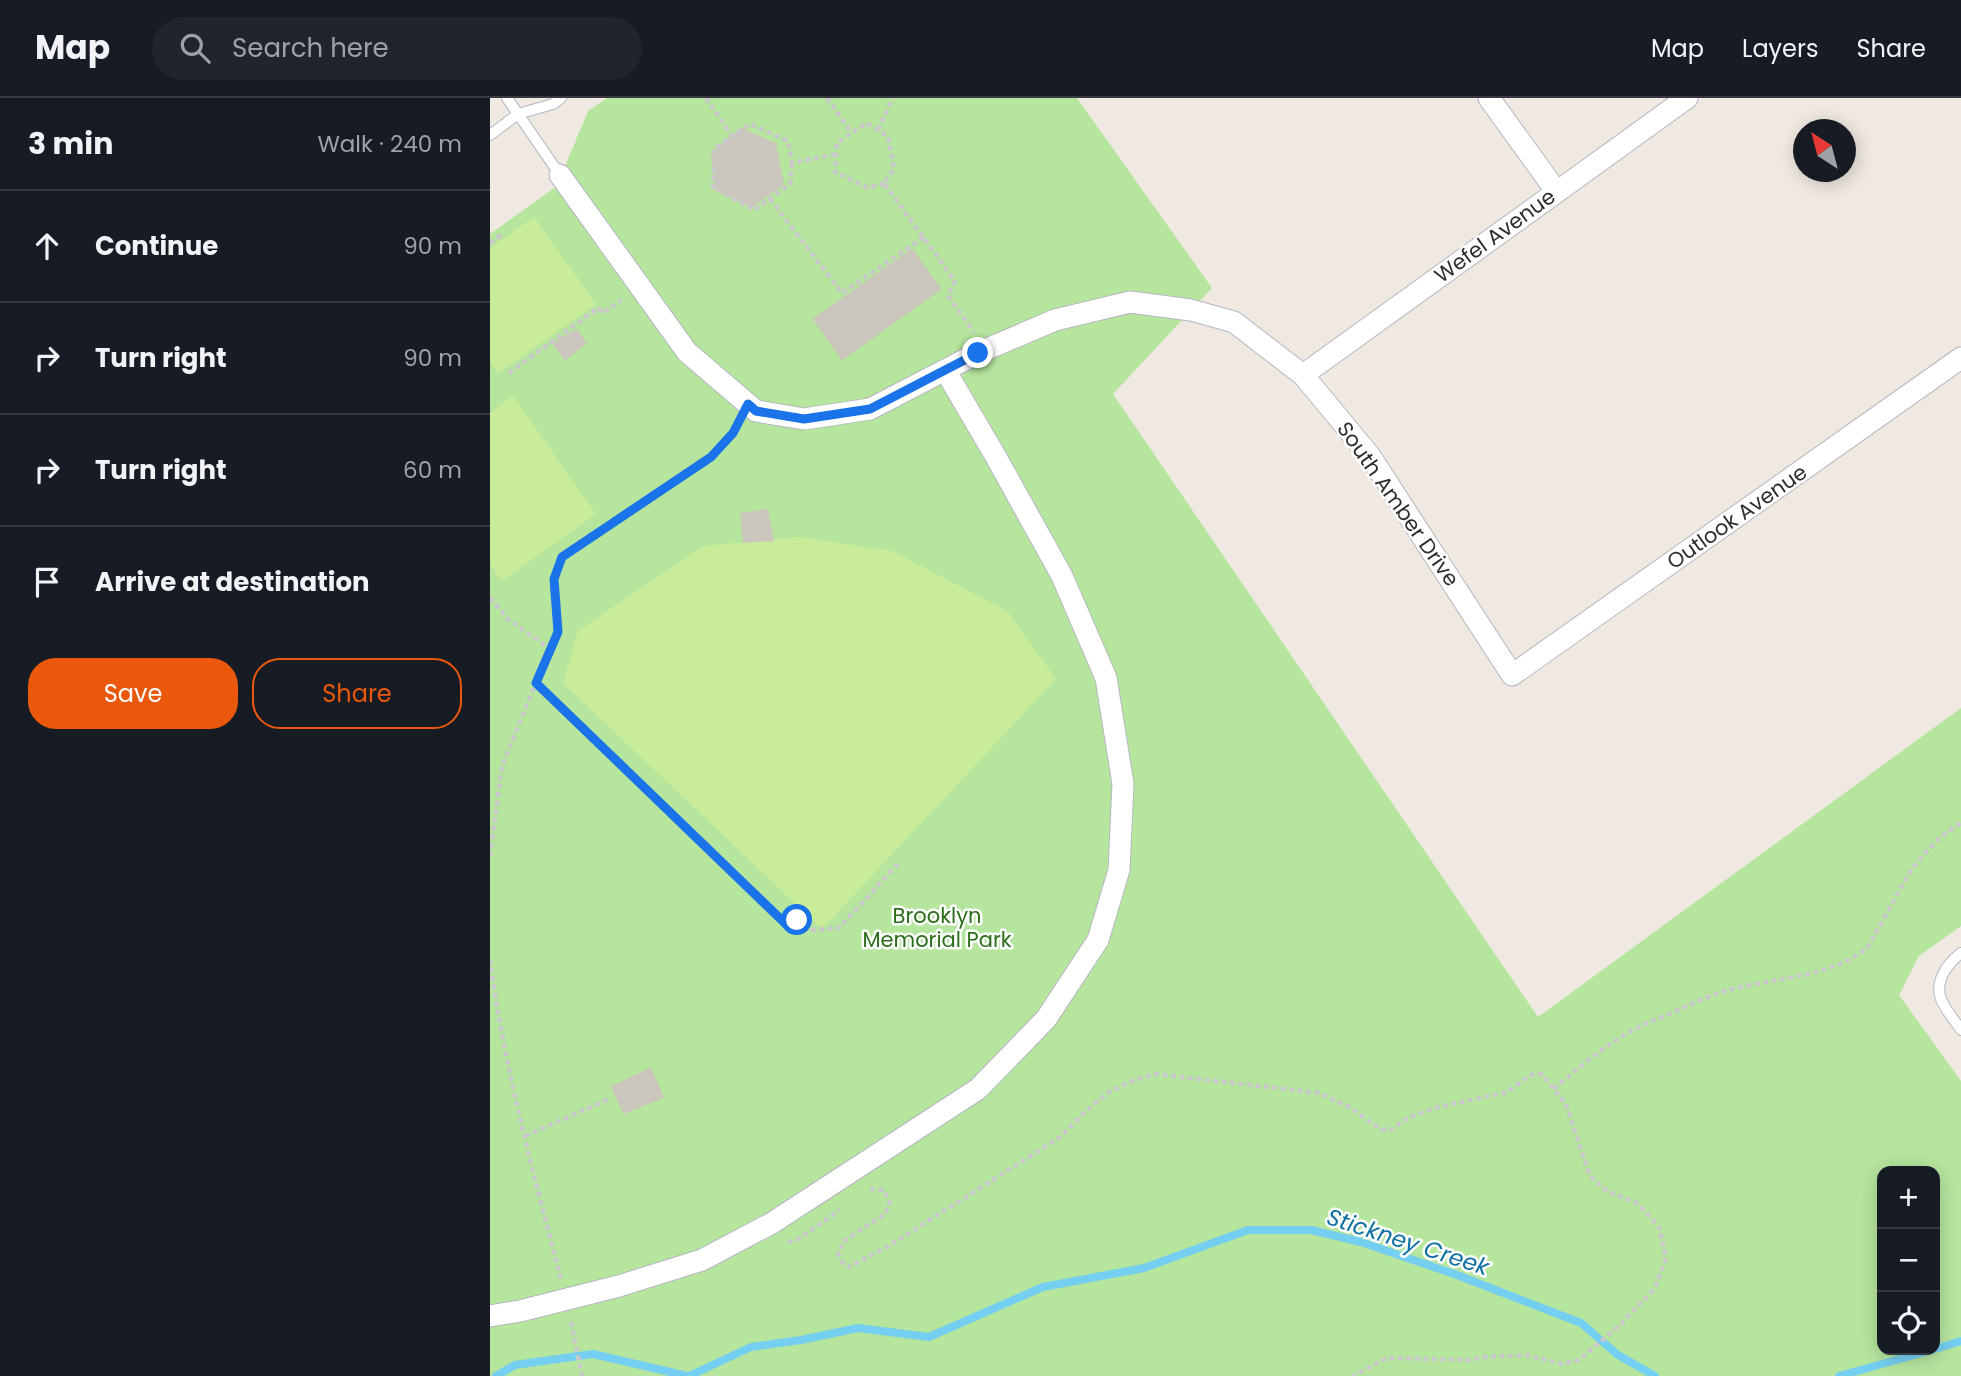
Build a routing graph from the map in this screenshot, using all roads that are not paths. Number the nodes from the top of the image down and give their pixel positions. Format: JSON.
{"nodes":[{"id":1,"x":507,"y":98,"type":"edge"},
{"id":2,"x":561,"y":98,"type":"edge"},
{"id":3,"x":1489,"y":98,"type":"edge"},
{"id":4,"x":1687,"y":98,"type":"edge"},
{"id":5,"x":518,"y":114,"type":"junction"},
{"id":6,"x":490,"y":135,"type":"edge"},
{"id":7,"x":561,"y":175,"type":"joint"},
{"id":8,"x":1556,"y":191,"type":"junction"},
{"id":9,"x":1961,"y":358,"type":"edge"},
{"id":10,"x":946,"y":370,"type":"junction"},
{"id":11,"x":1303,"y":375,"type":"junction"},
{"id":12,"x":1512,"y":675,"type":"joint"},
{"id":13,"x":1961,"y":953,"type":"edge"},
{"id":14,"x":1957,"y":1014,"type":"edge"},
{"id":15,"x":1961,"y":1030,"type":"edge"},
{"id":16,"x":490,"y":1316,"type":"edge"}],
"edges":[{"from":1,"to":5,"type":"lane"},
{"from":2,"to":5,"type":"lane"},
{"from":3,"to":8,"type":"street"},
{"from":4,"to":8,"type":"street","name":"Wefel Avenue"},
{"from":5,"to":6,"type":"lane"},
{"from":5,"to":7,"type":"lane"},
{"from":7,"to":10,"type":"street"},
{"from":8,"to":11,"type":"street","name":"Wefel Avenue"},
{"from":9,"to":12,"type":"street","name":"Outlook Avenue"},
{"from":10,"to":11,"type":"street","name":"South Amber Drive"},
{"from":10,"to":16,"type":"street"},
{"from":11,"to":12,"type":"street","name":"South Amber Drive"},
{"from":13,"to":14,"type":"lane"},
{"from":14,"to":15,"type":"lane"}]}
